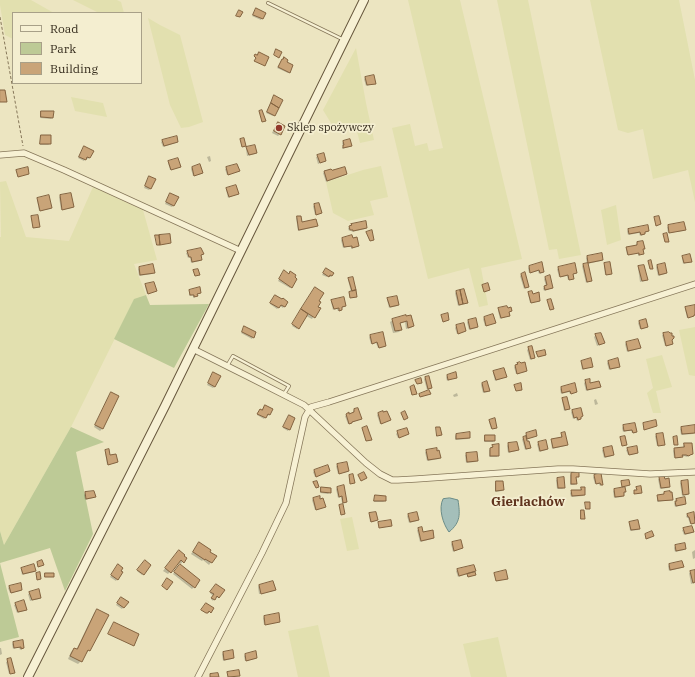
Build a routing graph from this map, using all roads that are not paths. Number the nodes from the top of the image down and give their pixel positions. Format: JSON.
{"nodes":[{"id":1,"x":364,"y":0,"type":"edge"},
{"id":2,"x":268,"y":3,"type":"dead end"},
{"id":3,"x":344,"y":40,"type":"junction"},
{"id":4,"x":0,"y":155,"type":"edge"},
{"id":5,"x":241,"y":251,"type":"junction"},
{"id":6,"x":695,"y":284,"type":"edge"},
{"id":7,"x":193,"y":349,"type":"junction"},
{"id":8,"x":228,"y":366,"type":"junction"},
{"id":9,"x":284,"y":395,"type":"junction"},
{"id":10,"x":309,"y":410,"type":"junction"},
{"id":11,"x":695,"y":472,"type":"edge"},
{"id":12,"x":28,"y":677,"type":"edge"},
{"id":13,"x":198,"y":677,"type":"edge"}],
"edges":[{"from":1,"to":3,"type":"main road"},
{"from":2,"to":3,"type":"lane"},
{"from":3,"to":5,"type":"main road"},
{"from":4,"to":5,"type":"street"},
{"from":5,"to":7,"type":"main road"},
{"from":6,"to":10,"type":"street"},
{"from":7,"to":8,"type":"street"},
{"from":7,"to":12,"type":"main road"},
{"from":8,"to":9,"type":"street"},
{"from":8,"to":9,"type":"lane"},
{"from":9,"to":10,"type":"street"},
{"from":10,"to":11,"type":"street"},
{"from":10,"to":13,"type":"street"}]}
